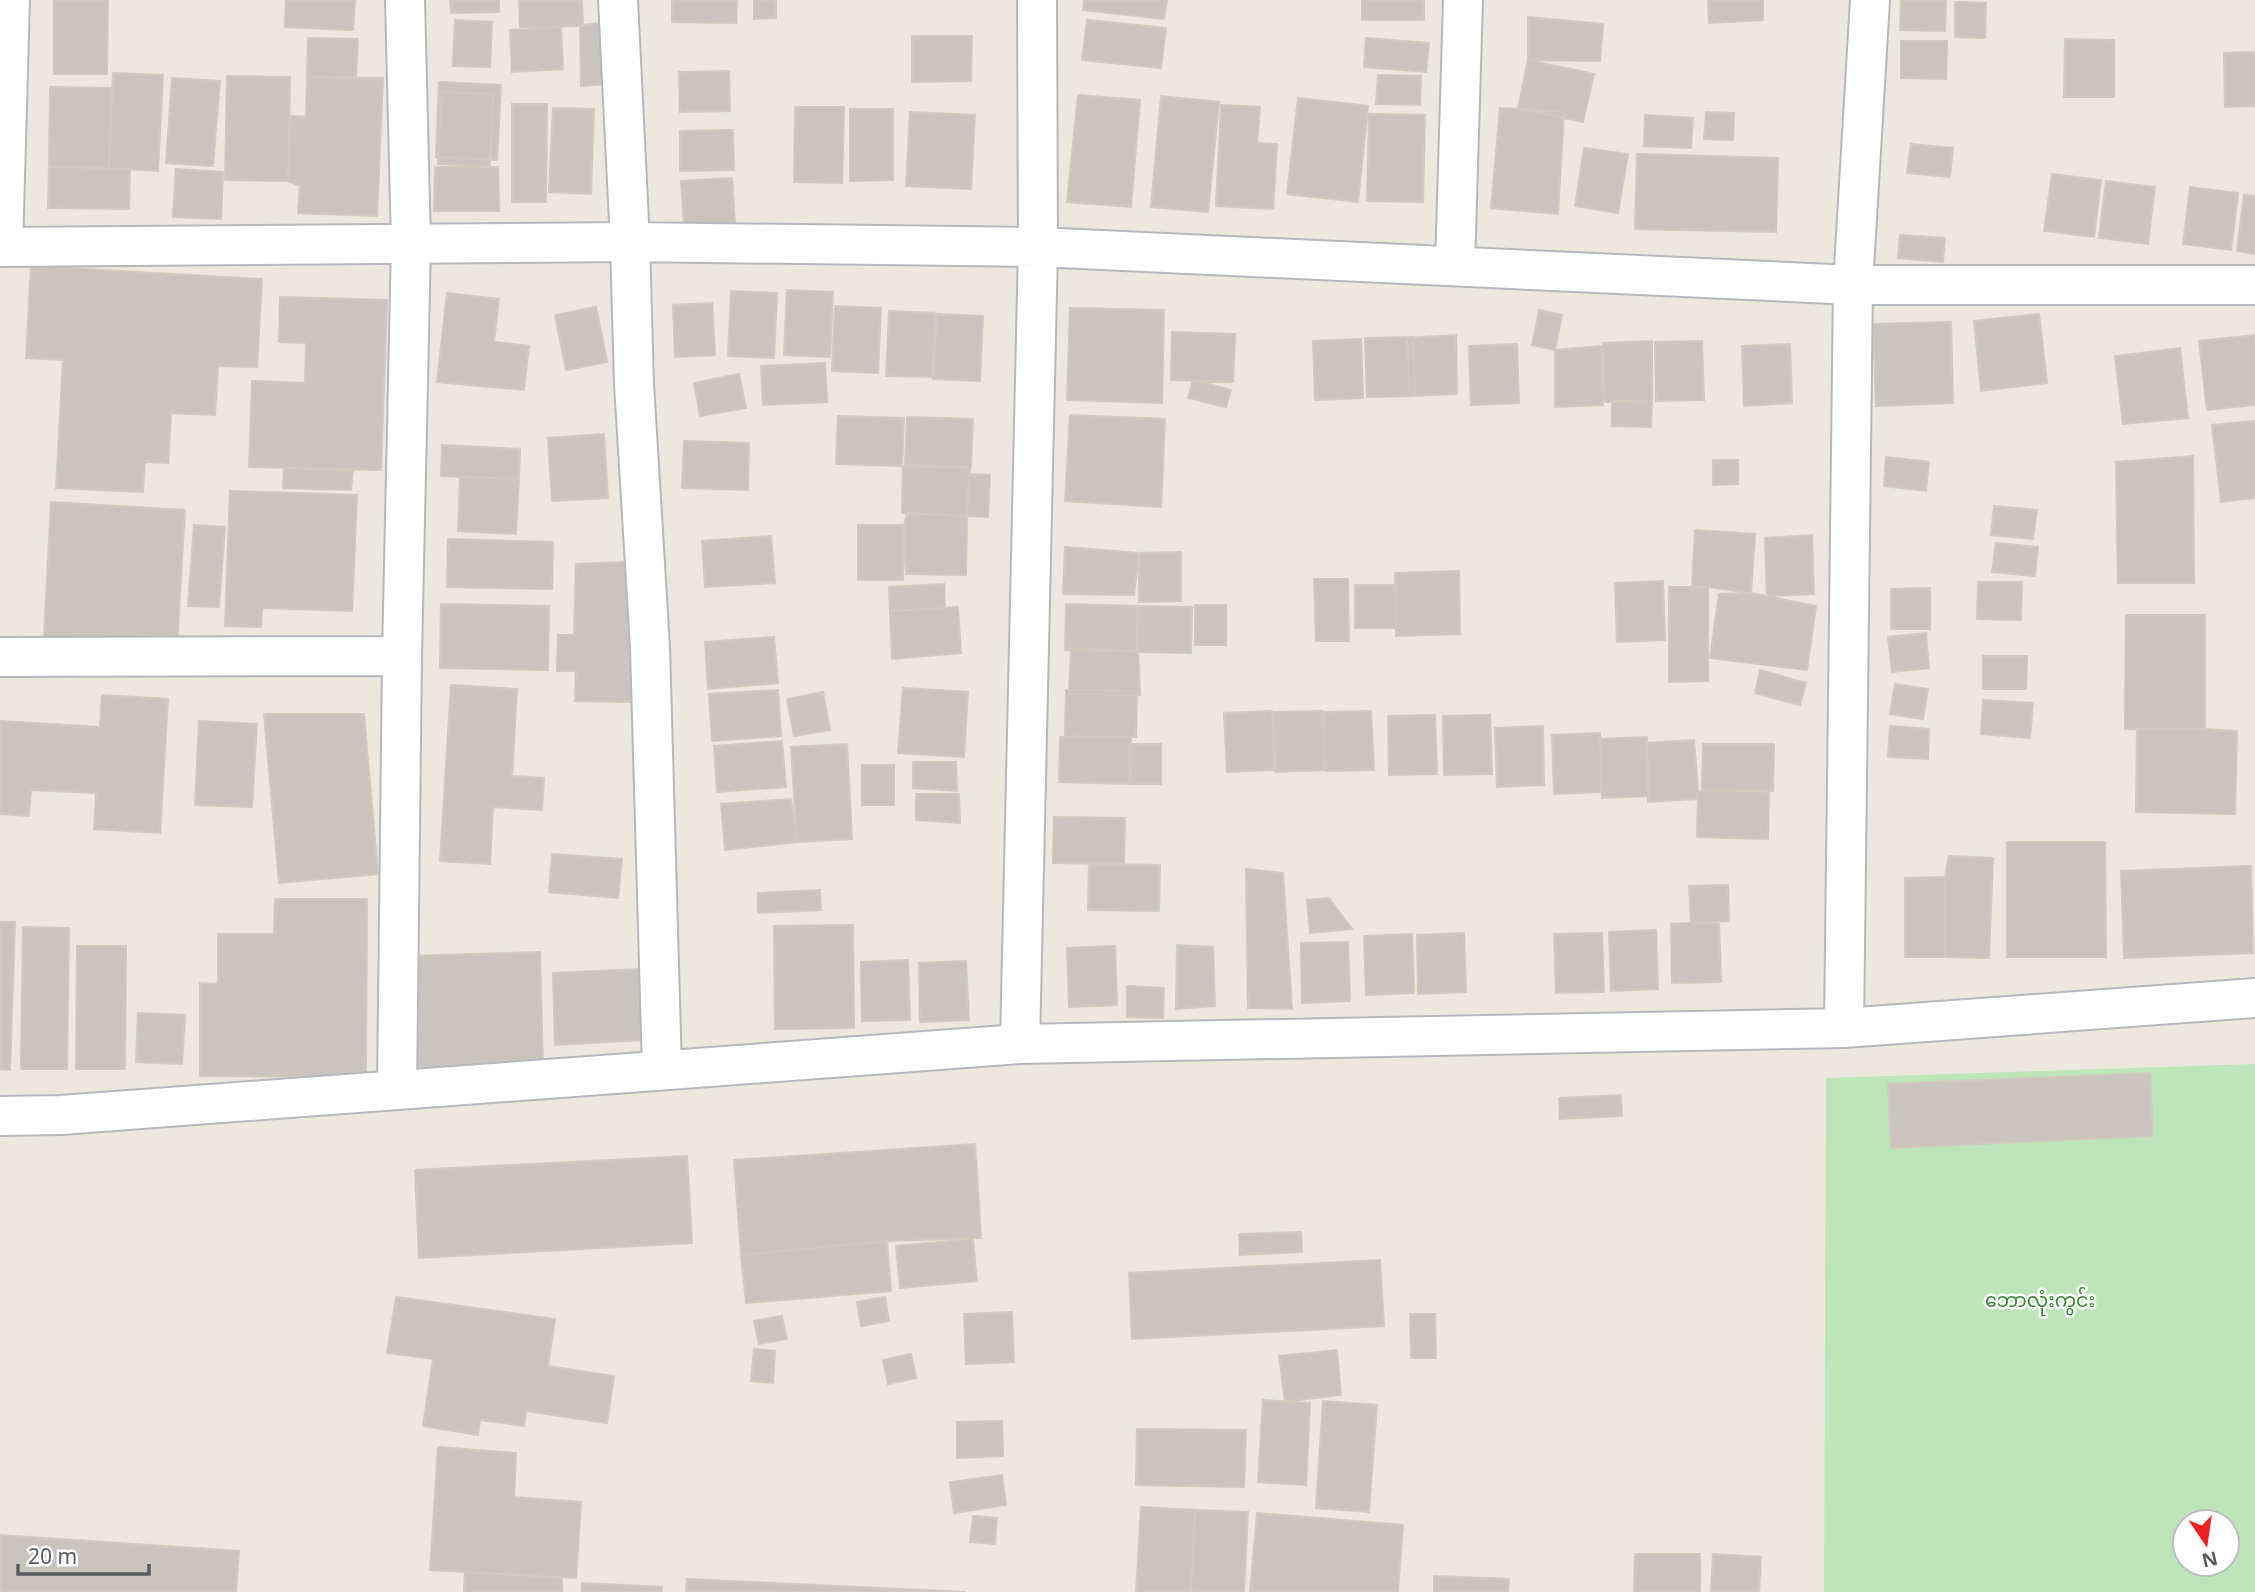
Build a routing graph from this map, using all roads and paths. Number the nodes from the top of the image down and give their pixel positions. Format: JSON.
{"nodes":[{"id":1,"x":10,"y":0,"type":"edge"},
{"id":2,"x":405,"y":0,"type":"edge"},
{"id":3,"x":618,"y":0,"type":"edge"},
{"id":4,"x":1037,"y":0,"type":"edge"},
{"id":5,"x":1463,"y":0,"type":"edge"},
{"id":6,"x":1870,"y":0,"type":"edge"},
{"id":7,"x":630,"y":242,"type":"junction"},
{"id":8,"x":411,"y":244,"type":"junction"},
{"id":9,"x":2,"y":247,"type":"edge"},
{"id":10,"x":1038,"y":247,"type":"junction"},
{"id":11,"x":1455,"y":266,"type":"junction"},
{"id":12,"x":1853,"y":285,"type":"junction"},
{"id":13,"x":2255,"y":285,"type":"edge"},
{"id":14,"x":402,"y":656,"type":"junction"},
{"id":15,"x":0,"y":657,"type":"edge"},
{"id":16,"x":2255,"y":998,"type":"edge"},
{"id":17,"x":1844,"y":1028,"type":"junction"},
{"id":18,"x":1020,"y":1044,"type":"junction"},
{"id":19,"x":663,"y":1070,"type":"junction"},
{"id":20,"x":397,"y":1090,"type":"junction"},
{"id":21,"x":0,"y":1116,"type":"edge"}],
"edges":[{"from":1,"to":9,"type":"street"},
{"from":2,"to":8,"type":"street"},
{"from":3,"to":7,"type":"street"},
{"from":4,"to":10,"type":"street"},
{"from":5,"to":11,"type":"street"},
{"from":6,"to":12,"type":"street"},
{"from":7,"to":8,"type":"street"},
{"from":7,"to":10,"type":"street"},
{"from":7,"to":19,"type":"street"},
{"from":8,"to":9,"type":"street"},
{"from":8,"to":14,"type":"street"},
{"from":10,"to":11,"type":"street"},
{"from":10,"to":18,"type":"street"},
{"from":11,"to":12,"type":"street"},
{"from":12,"to":13,"type":"street"},
{"from":12,"to":17,"type":"street"},
{"from":14,"to":15,"type":"street"},
{"from":14,"to":20,"type":"street"},
{"from":16,"to":17,"type":"street"},
{"from":17,"to":18,"type":"street"},
{"from":18,"to":19,"type":"street"},
{"from":19,"to":20,"type":"street"},
{"from":20,"to":21,"type":"street"}]}
